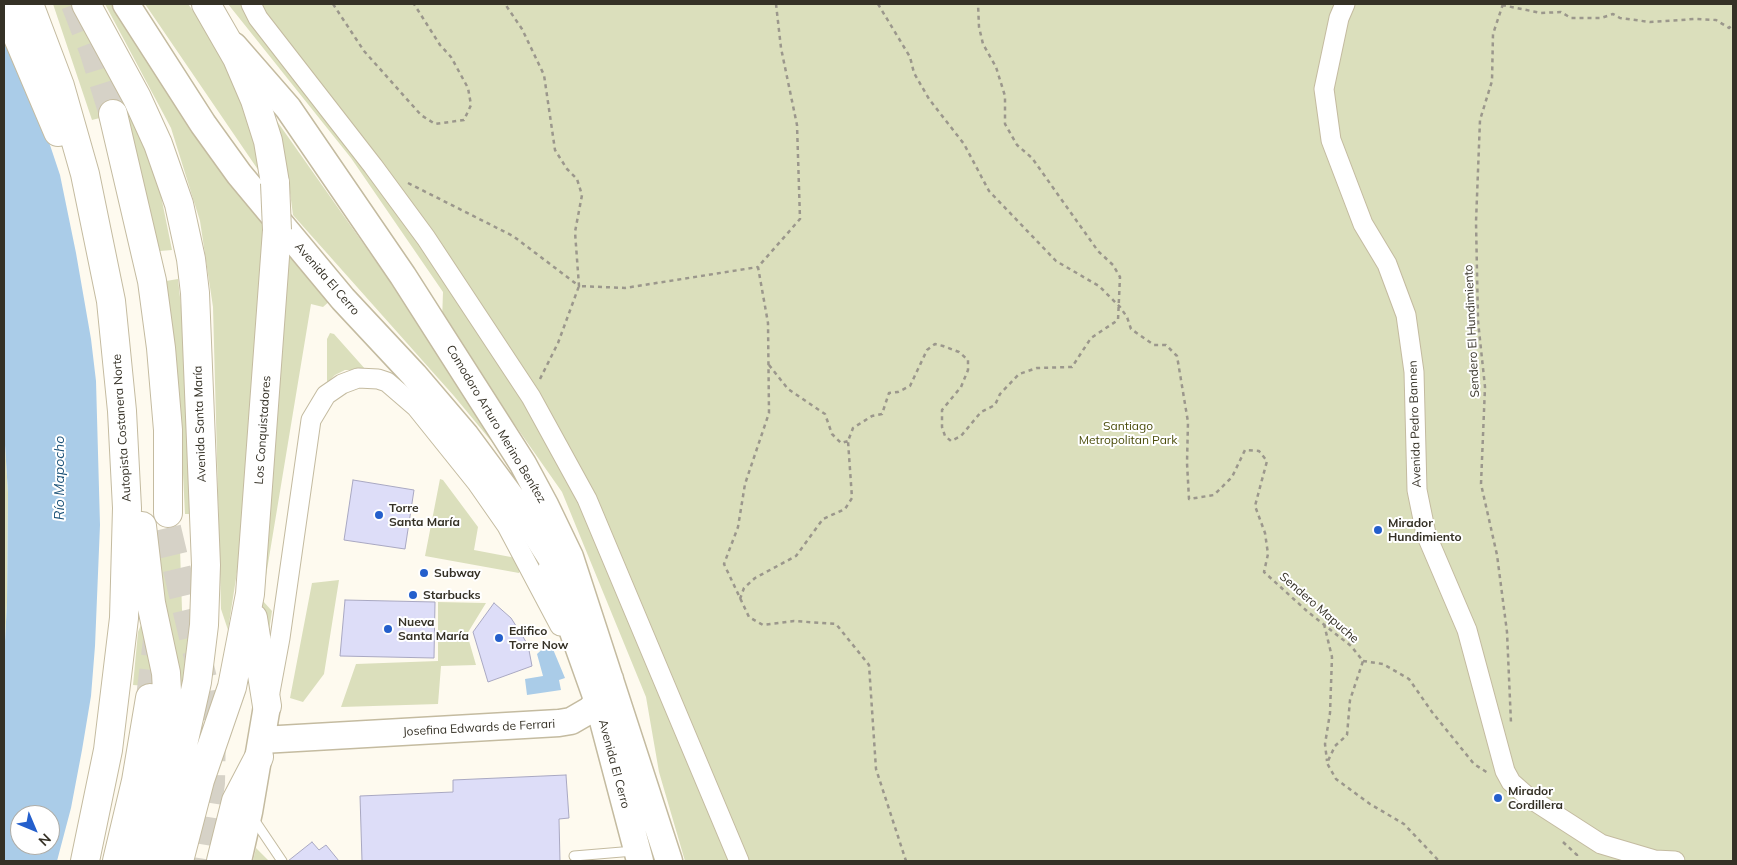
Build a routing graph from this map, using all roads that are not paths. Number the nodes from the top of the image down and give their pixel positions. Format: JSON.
{"nodes":[{"id":1,"x":29,"y":4,"type":"edge"},
{"id":2,"x":86,"y":4,"type":"edge"},
{"id":3,"x":126,"y":4,"type":"edge"},
{"id":4,"x":206,"y":4,"type":"edge"},
{"id":5,"x":251,"y":4,"type":"edge"},
{"id":6,"x":1345,"y":4,"type":"edge"},
{"id":7,"x":4,"y":5,"type":"edge"},
{"id":8,"x":226,"y":38,"type":"junction"},
{"id":9,"x":113,"y":114,"type":"tunnel mouth"},
{"id":10,"x":98,"y":231,"type":"junction"},
{"id":11,"x":122,"y":411,"type":"junction"},
{"id":12,"x":168,"y":513,"type":"tunnel mouth"},
{"id":13,"x":541,"y":543,"type":"junction"},
{"id":14,"x":250,"y":594,"type":"junction"},
{"id":15,"x":597,"y":640,"type":"junction"},
{"id":16,"x":586,"y":667,"type":"junction"},
{"id":17,"x":610,"y":679,"type":"junction"},
{"id":18,"x":150,"y":698,"type":"tunnel mouth"},
{"id":19,"x":598,"y":702,"type":"junction"},
{"id":20,"x":267,"y":706,"type":"junction"},
{"id":21,"x":327,"y":736,"type":"junction"},
{"id":22,"x":609,"y":745,"type":"junction"},
{"id":23,"x":260,"y":748,"type":"junction"},
{"id":24,"x":249,"y":812,"type":"junction"},
{"id":25,"x":574,"y":856,"type":"dead end"},
{"id":26,"x":638,"y":856,"type":"edge"},
{"id":27,"x":85,"y":861,"type":"edge"},
{"id":28,"x":117,"y":861,"type":"edge"},
{"id":29,"x":138,"y":861,"type":"edge"},
{"id":30,"x":157,"y":861,"type":"edge"},
{"id":31,"x":179,"y":861,"type":"edge"},
{"id":32,"x":221,"y":861,"type":"edge"},
{"id":33,"x":238,"y":861,"type":"edge"},
{"id":34,"x":282,"y":861,"type":"edge"},
{"id":35,"x":669,"y":861,"type":"edge"},
{"id":36,"x":739,"y":861,"type":"edge"},
{"id":37,"x":1675,"y":861,"type":"edge"}],
"edges":[{"from":1,"to":10,"type":"main road","name":"Autopista Costanera Norte"},
{"from":2,"to":30,"type":"main road","name":"Avenida Santa María"},
{"from":3,"to":13,"type":"street","name":"Avenida El Cerro"},
{"from":4,"to":8,"type":"main road","name":"Los Conquistadores"},
{"from":5,"to":36,"type":"street"},
{"from":6,"to":37,"type":"street","name":"Avenida Pedro Bannen"},
{"from":7,"to":10,"type":"main road"},
{"from":8,"to":14,"type":"main road","name":"Los Conquistadores","bridge":true},
{"from":8,"to":15,"type":"street","name":"Comodoro Arturo Merino Benítez"},
{"from":9,"to":12,"type":"main road"},
{"from":10,"to":11,"type":"main road","name":"Autopista Costanera Norte"},
{"from":11,"to":27,"type":"main road","name":"Autopista Costanera Norte"},
{"from":11,"to":29,"type":"main road"},
{"from":13,"to":15,"type":"street","name":"Avenida El Cerro"},
{"from":13,"to":16,"type":"street","name":"Avenida El Cerro"},
{"from":14,"to":20,"type":"main road"},
{"from":14,"to":31,"type":"main road","name":"Los Conquistadores"},
{"from":15,"to":17,"type":"street","name":"Comodoro Arturo Merino Benítez"},
{"from":16,"to":19,"type":"street","name":"Avenida El Cerro"},
{"from":16,"to":20,"type":"street","name":"Avenida El Cerro"},
{"from":17,"to":19,"type":"street","name":"Josefina Edwards de Ferrari"},
{"from":17,"to":35,"type":"street","name":"Comodoro Arturo Merino Benítez"},
{"from":18,"to":28,"type":"main road"},
{"from":19,"to":21,"type":"street","name":"Josefina Edwards de Ferrari"},
{"from":19,"to":22,"type":"street","name":"Avenida El Cerro"},
{"from":20,"to":23,"type":"street"},
{"from":21,"to":22,"type":"street","name":"Josefina Edwards de Ferrari"},
{"from":21,"to":23,"type":"street","name":"Josefina Edwards de Ferrari"},
{"from":22,"to":26,"type":"street","name":"Avenida El Cerro"},
{"from":23,"to":24,"type":"street"},
{"from":23,"to":32,"type":"main road"},
{"from":24,"to":33,"type":"street"},
{"from":24,"to":34,"type":"lane"},
{"from":25,"to":26,"type":"lane"}]}
